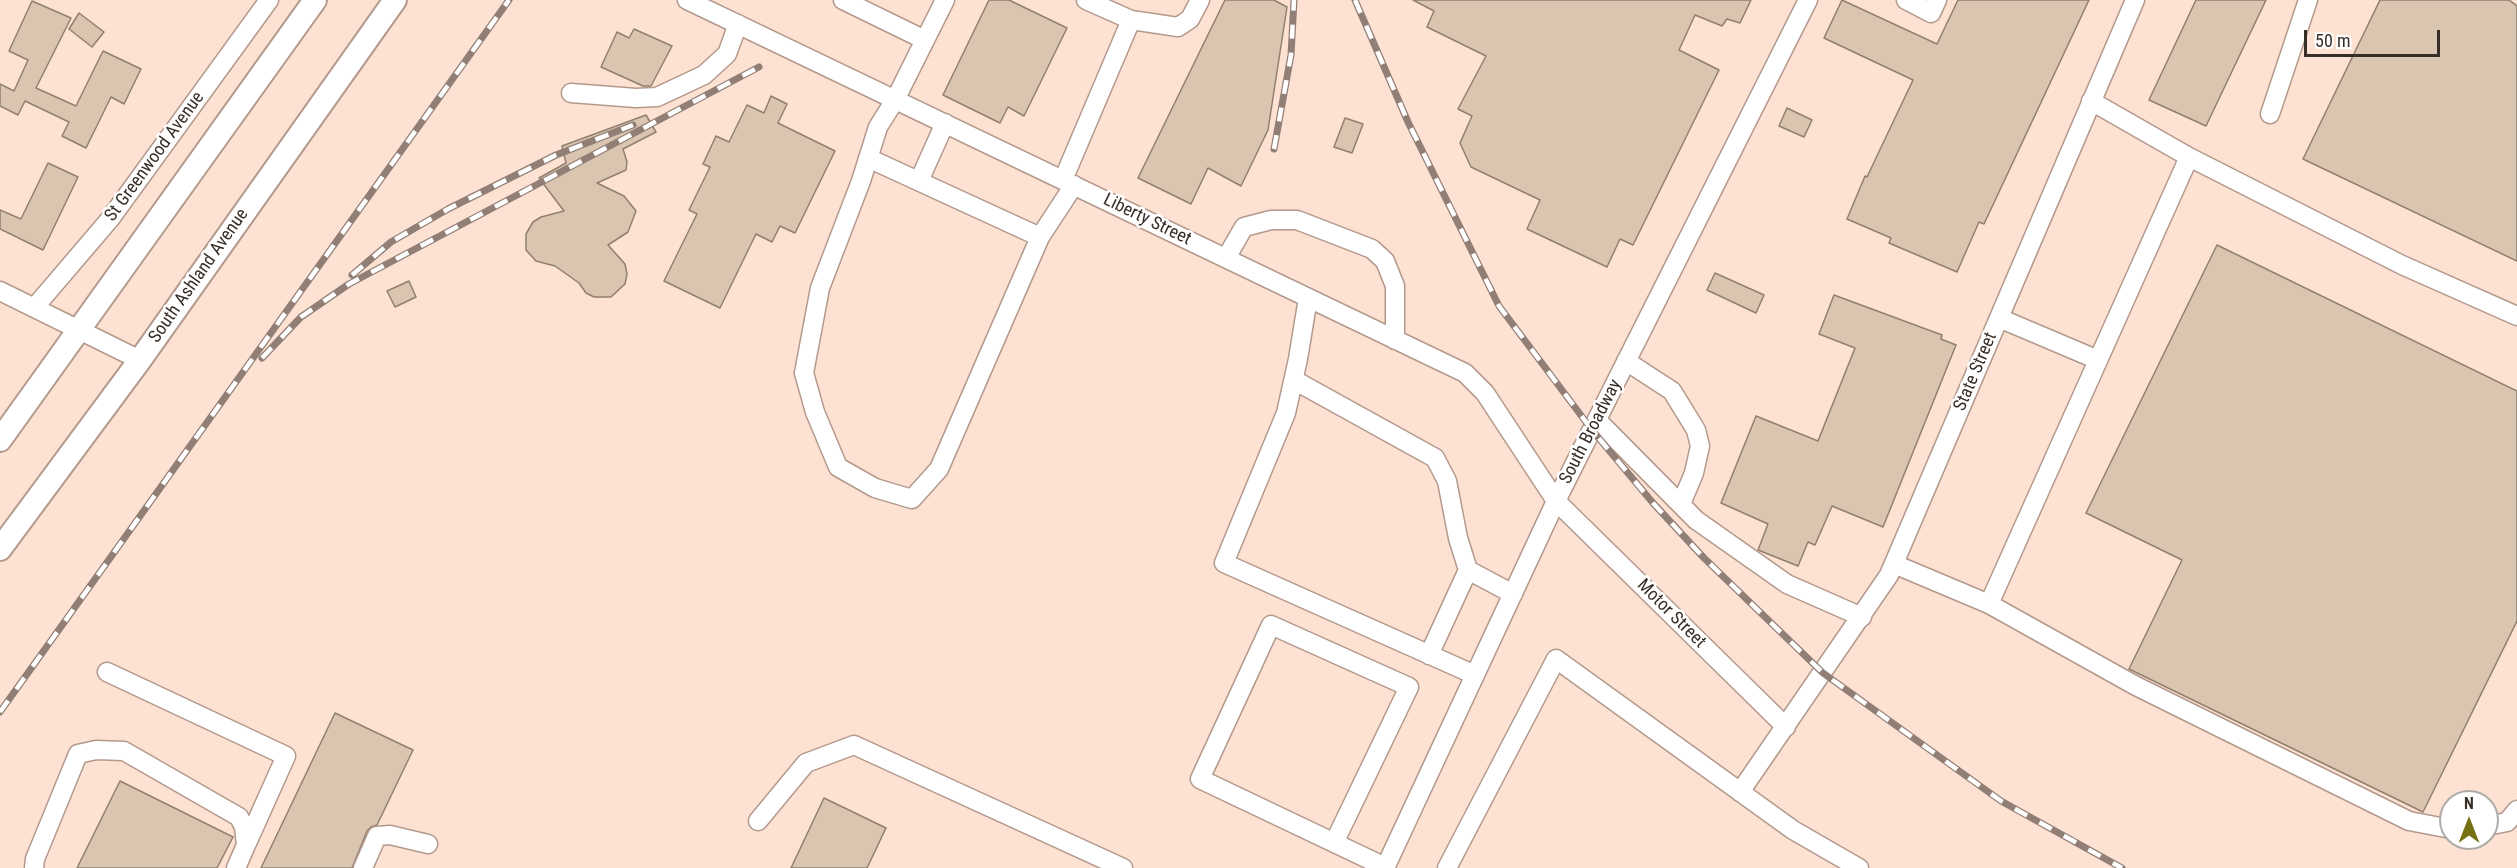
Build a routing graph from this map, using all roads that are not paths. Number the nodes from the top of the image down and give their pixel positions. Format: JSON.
{"nodes":[{"id":1,"x":269,"y":0,"type":"edge"},
{"id":2,"x":315,"y":0,"type":"edge"},
{"id":3,"x":395,"y":0,"type":"edge"},
{"id":4,"x":687,"y":0,"type":"edge"},
{"id":5,"x":843,"y":0,"type":"edge"},
{"id":6,"x":945,"y":0,"type":"edge"},
{"id":7,"x":1086,"y":0,"type":"edge"},
{"id":8,"x":1200,"y":0,"type":"edge"},
{"id":9,"x":1808,"y":0,"type":"edge"},
{"id":10,"x":1906,"y":0,"type":"edge"},
{"id":11,"x":1937,"y":0,"type":"edge"},
{"id":12,"x":2134,"y":0,"type":"edge"},
{"id":13,"x":2308,"y":0,"type":"edge"},
{"id":14,"x":1131,"y":20,"type":"junction"},
{"id":15,"x":738,"y":24,"type":"junction"},
{"id":16,"x":925,"y":40,"type":"junction"},
{"id":17,"x":571,"y":93,"type":"dead end"},
{"id":18,"x":895,"y":100,"type":"junction"},
{"id":19,"x":2091,"y":101,"type":"junction"},
{"id":20,"x":2270,"y":114,"type":"dead end"},
{"id":21,"x":945,"y":123,"type":"junction"},
{"id":22,"x":2189,"y":157,"type":"junction"},
{"id":23,"x":868,"y":158,"type":"junction"},
{"id":24,"x":919,"y":181,"type":"junction"},
{"id":25,"x":1069,"y":183,"type":"junction"},
{"id":26,"x":1040,"y":237,"type":"junction"},
{"id":27,"x":1226,"y":258,"type":"junction"},
{"id":28,"x":0,"y":291,"type":"edge"},
{"id":29,"x":1308,"y":298,"type":"junction"},
{"id":30,"x":34,"y":308,"type":"junction"},
{"id":31,"x":2517,"y":316,"type":"edge"},
{"id":32,"x":1999,"y":318,"type":"junction"},
{"id":33,"x":79,"y":330,"type":"junction"},
{"id":34,"x":1395,"y":340,"type":"junction"},
{"id":35,"x":140,"y":360,"type":"junction"},
{"id":36,"x":2098,"y":360,"type":"junction"},
{"id":37,"x":1626,"y":362,"type":"junction"},
{"id":38,"x":1294,"y":380,"type":"junction"},
{"id":39,"x":1597,"y":420,"type":"junction"},
{"id":40,"x":0,"y":440,"type":"edge"},
{"id":41,"x":1556,"y":501,"type":"junction"},
{"id":42,"x":1681,"y":504,"type":"junction"},
{"id":43,"x":0,"y":549,"type":"edge"},
{"id":44,"x":1894,"y":564,"type":"junction"},
{"id":45,"x":1468,"y":570,"type":"junction"},
{"id":46,"x":1514,"y":594,"type":"junction"},
{"id":47,"x":1989,"y":604,"type":"junction"},
{"id":48,"x":1862,"y":617,"type":"junction"},
{"id":49,"x":1429,"y":655,"type":"junction"},
{"id":50,"x":107,"y":672,"type":"dead end"},
{"id":51,"x":1475,"y":675,"type":"junction"},
{"id":52,"x":1786,"y":727,"type":"junction"},
{"id":53,"x":1740,"y":792,"type":"junction"},
{"id":54,"x":2517,"y":810,"type":"edge"},
{"id":55,"x":758,"y":821,"type":"dead end"},
{"id":56,"x":2499,"y":824,"type":"edge"},
{"id":57,"x":2439,"y":827,"type":"edge"},
{"id":58,"x":1334,"y":843,"type":"junction"},
{"id":59,"x":428,"y":844,"type":"dead end"},
{"id":60,"x":246,"y":845,"type":"junction"},
{"id":61,"x":34,"y":868,"type":"edge"},
{"id":62,"x":236,"y":868,"type":"edge"},
{"id":63,"x":363,"y":868,"type":"edge"},
{"id":64,"x":1123,"y":868,"type":"edge"},
{"id":65,"x":1385,"y":868,"type":"edge"},
{"id":66,"x":1447,"y":868,"type":"edge"},
{"id":67,"x":1859,"y":868,"type":"edge"}],
"edges":[{"from":1,"to":30,"type":"street","name":"St Greenwood Avenue"},
{"from":2,"to":33,"type":"main road"},
{"from":3,"to":35,"type":"main road","name":"South Ashland Avenue"},
{"from":4,"to":15,"type":"street","name":"Liberty Street"},
{"from":5,"to":16,"type":"street"},
{"from":6,"to":16,"type":"street"},
{"from":7,"to":14,"type":"street"},
{"from":8,"to":14,"type":"street"},
{"from":9,"to":37,"type":"street","name":"South Broadway"},
{"from":10,"to":11,"type":"street"},
{"from":12,"to":19,"type":"street","name":"State Street"},
{"from":13,"to":20,"type":"street"},
{"from":14,"to":25,"type":"street"},
{"from":15,"to":17,"type":"street"},
{"from":15,"to":18,"type":"street","name":"Liberty Street"},
{"from":16,"to":18,"type":"street"},
{"from":18,"to":21,"type":"street","name":"Liberty Street"},
{"from":18,"to":23,"type":"street"},
{"from":19,"to":22,"type":"street"},
{"from":19,"to":32,"type":"street","name":"State Street"},
{"from":21,"to":24,"type":"street"},
{"from":21,"to":25,"type":"street","name":"Liberty Street"},
{"from":22,"to":31,"type":"street"},
{"from":22,"to":36,"type":"street"},
{"from":23,"to":24,"type":"street"},
{"from":23,"to":26,"type":"street"},
{"from":24,"to":26,"type":"street"},
{"from":25,"to":26,"type":"street"},
{"from":25,"to":27,"type":"street","name":"Liberty Street"},
{"from":27,"to":29,"type":"street","name":"Liberty Street"},
{"from":27,"to":34,"type":"street"},
{"from":28,"to":30,"type":"street"},
{"from":29,"to":34,"type":"street","name":"Liberty Street"},
{"from":29,"to":38,"type":"street"},
{"from":30,"to":33,"type":"street"},
{"from":32,"to":36,"type":"street"},
{"from":32,"to":44,"type":"street","name":"State Street"},
{"from":33,"to":35,"type":"street"},
{"from":33,"to":40,"type":"main road"},
{"from":34,"to":41,"type":"street","name":"Liberty Street"},
{"from":35,"to":43,"type":"main road","name":"South Ashland Avenue"},
{"from":36,"to":47,"type":"street"},
{"from":37,"to":39,"type":"street","name":"South Broadway"},
{"from":37,"to":42,"type":"street"},
{"from":38,"to":45,"type":"street"},
{"from":38,"to":49,"type":"street"},
{"from":39,"to":41,"type":"street","name":"South Broadway"},
{"from":39,"to":42,"type":"street"},
{"from":41,"to":46,"type":"street","name":"South Broadway"},
{"from":41,"to":52,"type":"street","name":"Motor Street"},
{"from":42,"to":48,"type":"street"},
{"from":44,"to":47,"type":"street"},
{"from":44,"to":48,"type":"street","name":"State Street"},
{"from":45,"to":46,"type":"street"},
{"from":45,"to":49,"type":"street"},
{"from":46,"to":51,"type":"street","name":"South Broadway"},
{"from":47,"to":57,"type":"street"},
{"from":48,"to":52,"type":"street","name":"State Street"},
{"from":49,"to":51,"type":"street"},
{"from":50,"to":60,"type":"street"},
{"from":51,"to":65,"type":"street","name":"South Broadway"},
{"from":52,"to":53,"type":"street","name":"State Street"},
{"from":53,"to":66,"type":"street"},
{"from":53,"to":67,"type":"street"},
{"from":54,"to":56,"type":"street"},
{"from":55,"to":64,"type":"street"},
{"from":58,"to":58,"type":"street"},
{"from":58,"to":65,"type":"street"},
{"from":59,"to":63,"type":"street"},
{"from":60,"to":61,"type":"street"},
{"from":60,"to":62,"type":"street"}]}
